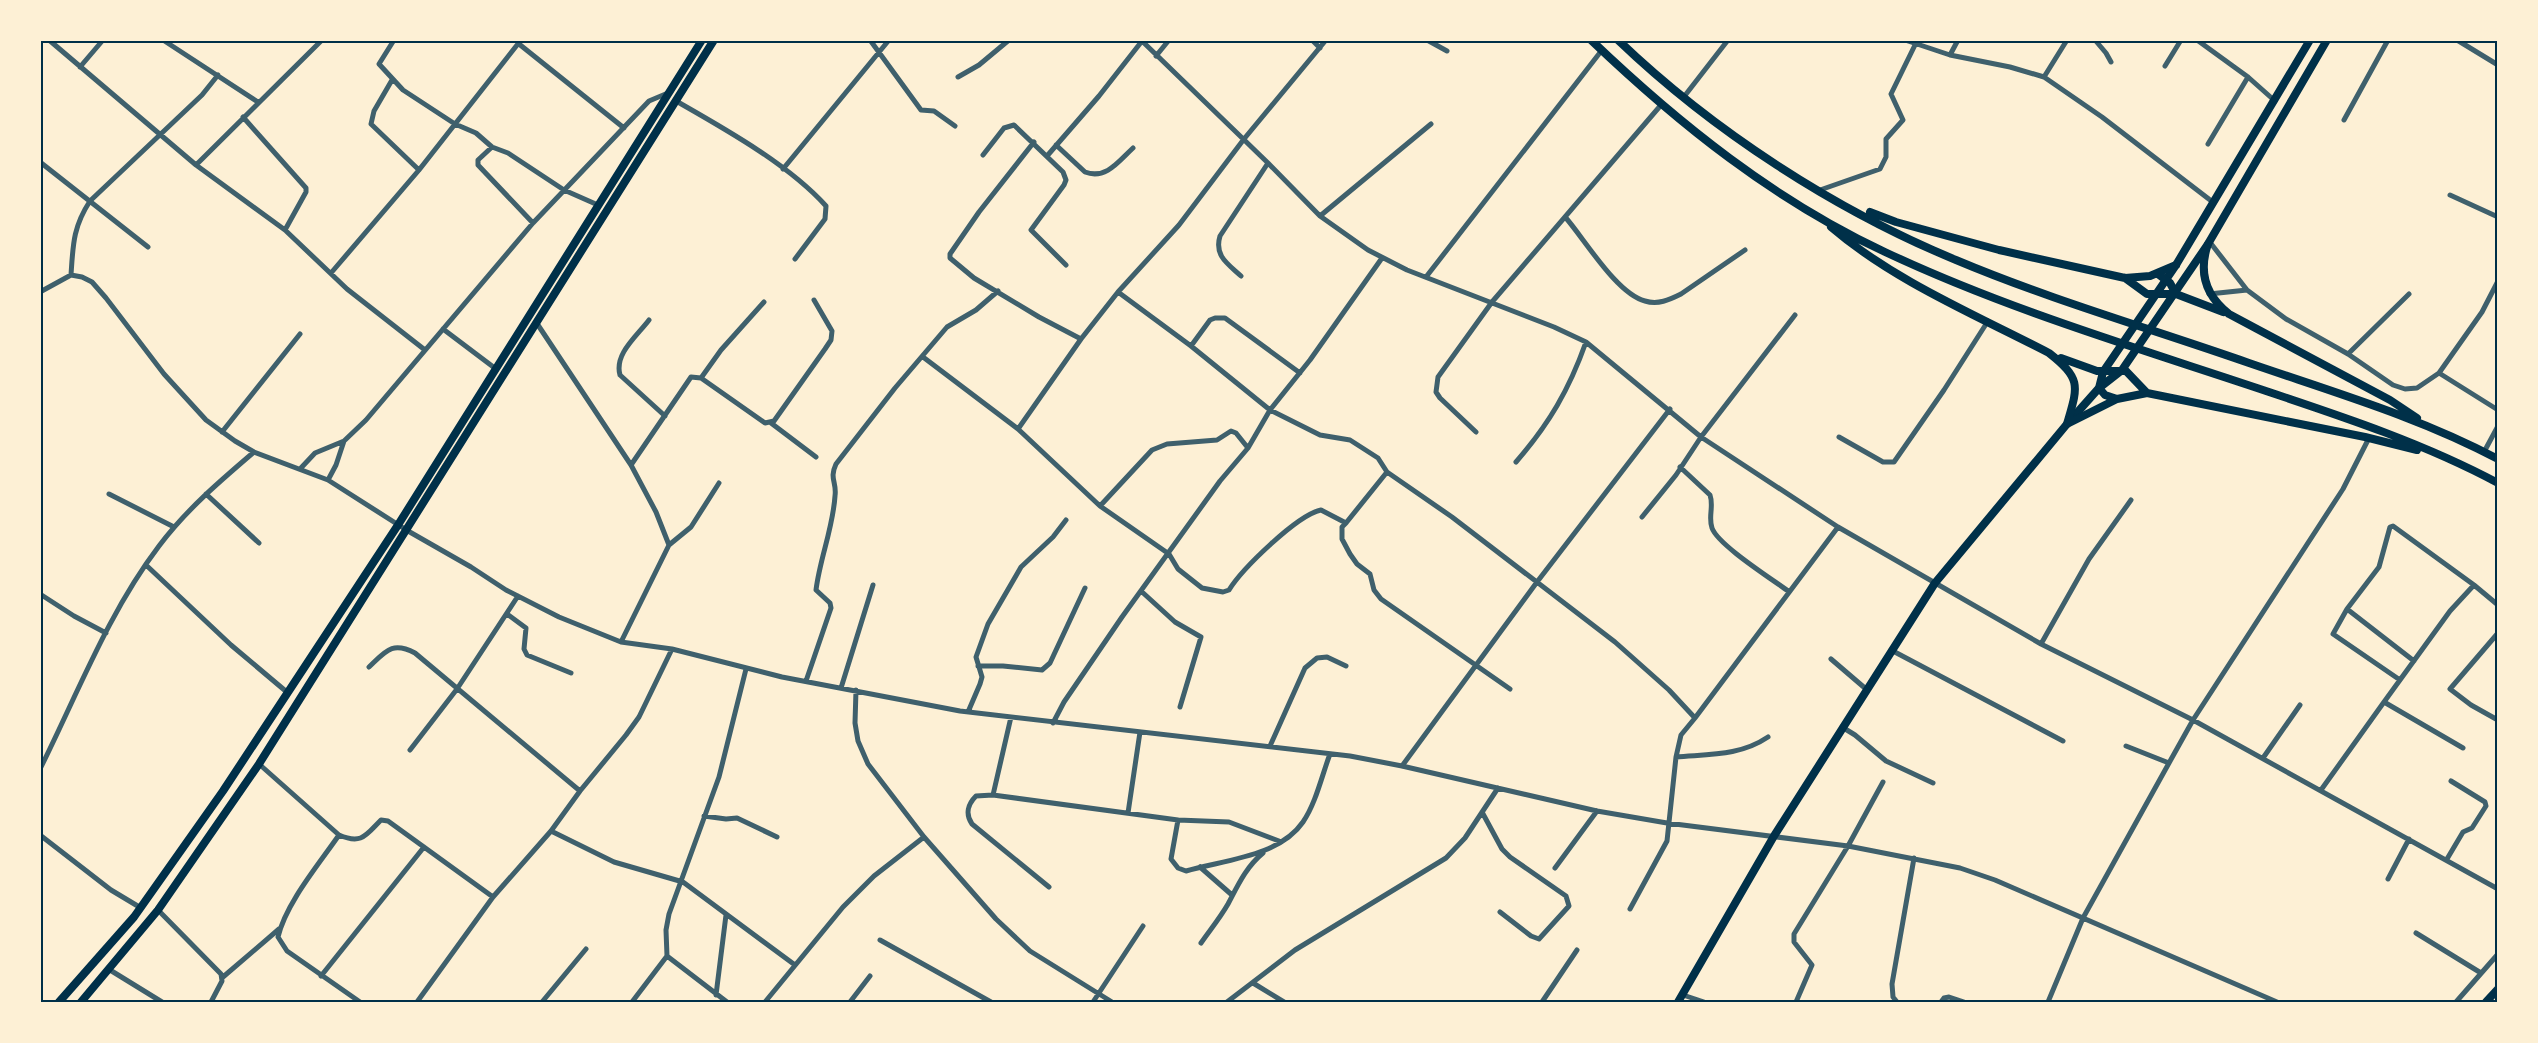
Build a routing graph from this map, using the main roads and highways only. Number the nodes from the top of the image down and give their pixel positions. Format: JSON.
{"nodes":[{"id":1,"x":702,"y":40,"type":"edge"},
{"id":2,"x":714,"y":40,"type":"edge"},
{"id":3,"x":1592,"y":40,"type":"edge"},
{"id":4,"x":1618,"y":40,"type":"edge"},
{"id":5,"x":2310,"y":40,"type":"edge"},
{"id":6,"x":2327,"y":40,"type":"edge"},
{"id":7,"x":1829,"y":196,"type":"junction"},
{"id":8,"x":1816,"y":214,"type":"junction"},
{"id":9,"x":2208,"y":243,"type":"junction"},
{"id":10,"x":2176,"y":265,"type":"joint"},
{"id":11,"x":2162,"y":276,"type":"junction"},
{"id":12,"x":2125,"y":278,"type":"junction"},
{"id":13,"x":2156,"y":294,"type":"junction"},
{"id":14,"x":2176,"y":294,"type":"junction"},
{"id":15,"x":2229,"y":314,"type":"junction"},
{"id":16,"x":2049,"y":354,"type":"junction"},
{"id":17,"x":2122,"y":370,"type":"junction"},
{"id":18,"x":2103,"y":372,"type":"junction"},
{"id":19,"x":2099,"y":388,"type":"junction"},
{"id":20,"x":2147,"y":393,"type":"junction"},
{"id":21,"x":2117,"y":399,"type":"junction"},
{"id":22,"x":2067,"y":424,"type":"junction"},
{"id":23,"x":2427,"y":425,"type":"junction"},
{"id":24,"x":2441,"y":456,"type":"junction"},
{"id":25,"x":2498,"y":459,"type":"edge"},
{"id":26,"x":2498,"y":483,"type":"edge"},
{"id":27,"x":2498,"y":989,"type":"edge"},
{"id":28,"x":1680,"y":999,"type":"edge"},
{"id":29,"x":59,"y":1002,"type":"edge"},
{"id":30,"x":81,"y":1002,"type":"edge"},
{"id":31,"x":2486,"y":1002,"type":"edge"}],
"edges":[{"from":1,"to":29,"type":"main road"},
{"from":2,"to":30,"type":"main road"},
{"from":3,"to":8,"type":"main road"},
{"from":4,"to":7,"type":"main road"},
{"from":5,"to":10,"type":"main road"},
{"from":6,"to":9,"type":"main road"},
{"from":7,"to":12,"type":"main road"},
{"from":7,"to":23,"type":"main road"},
{"from":8,"to":16,"type":"main road"},
{"from":8,"to":24,"type":"main road"},
{"from":9,"to":14,"type":"main road"},
{"from":9,"to":15,"type":"main road"},
{"from":10,"to":11,"type":"main road"},
{"from":11,"to":12,"type":"main road"},
{"from":11,"to":13,"type":"main road"},
{"from":11,"to":14,"type":"main road"},
{"from":12,"to":13,"type":"main road"},
{"from":13,"to":14,"type":"main road"},
{"from":13,"to":18,"type":"main road"},
{"from":14,"to":15,"type":"main road"},
{"from":14,"to":17,"type":"main road"},
{"from":15,"to":23,"type":"main road"},
{"from":16,"to":18,"type":"main road"},
{"from":16,"to":22,"type":"main road"},
{"from":17,"to":18,"type":"main road"},
{"from":17,"to":19,"type":"main road"},
{"from":17,"to":20,"type":"main road"},
{"from":18,"to":19,"type":"main road"},
{"from":19,"to":21,"type":"main road"},
{"from":19,"to":22,"type":"main road"},
{"from":20,"to":21,"type":"main road"},
{"from":20,"to":24,"type":"main road"},
{"from":21,"to":22,"type":"main road"},
{"from":22,"to":28,"type":"main road"},
{"from":23,"to":25,"type":"main road"},
{"from":24,"to":26,"type":"main road"},
{"from":27,"to":31,"type":"main road"}]}
